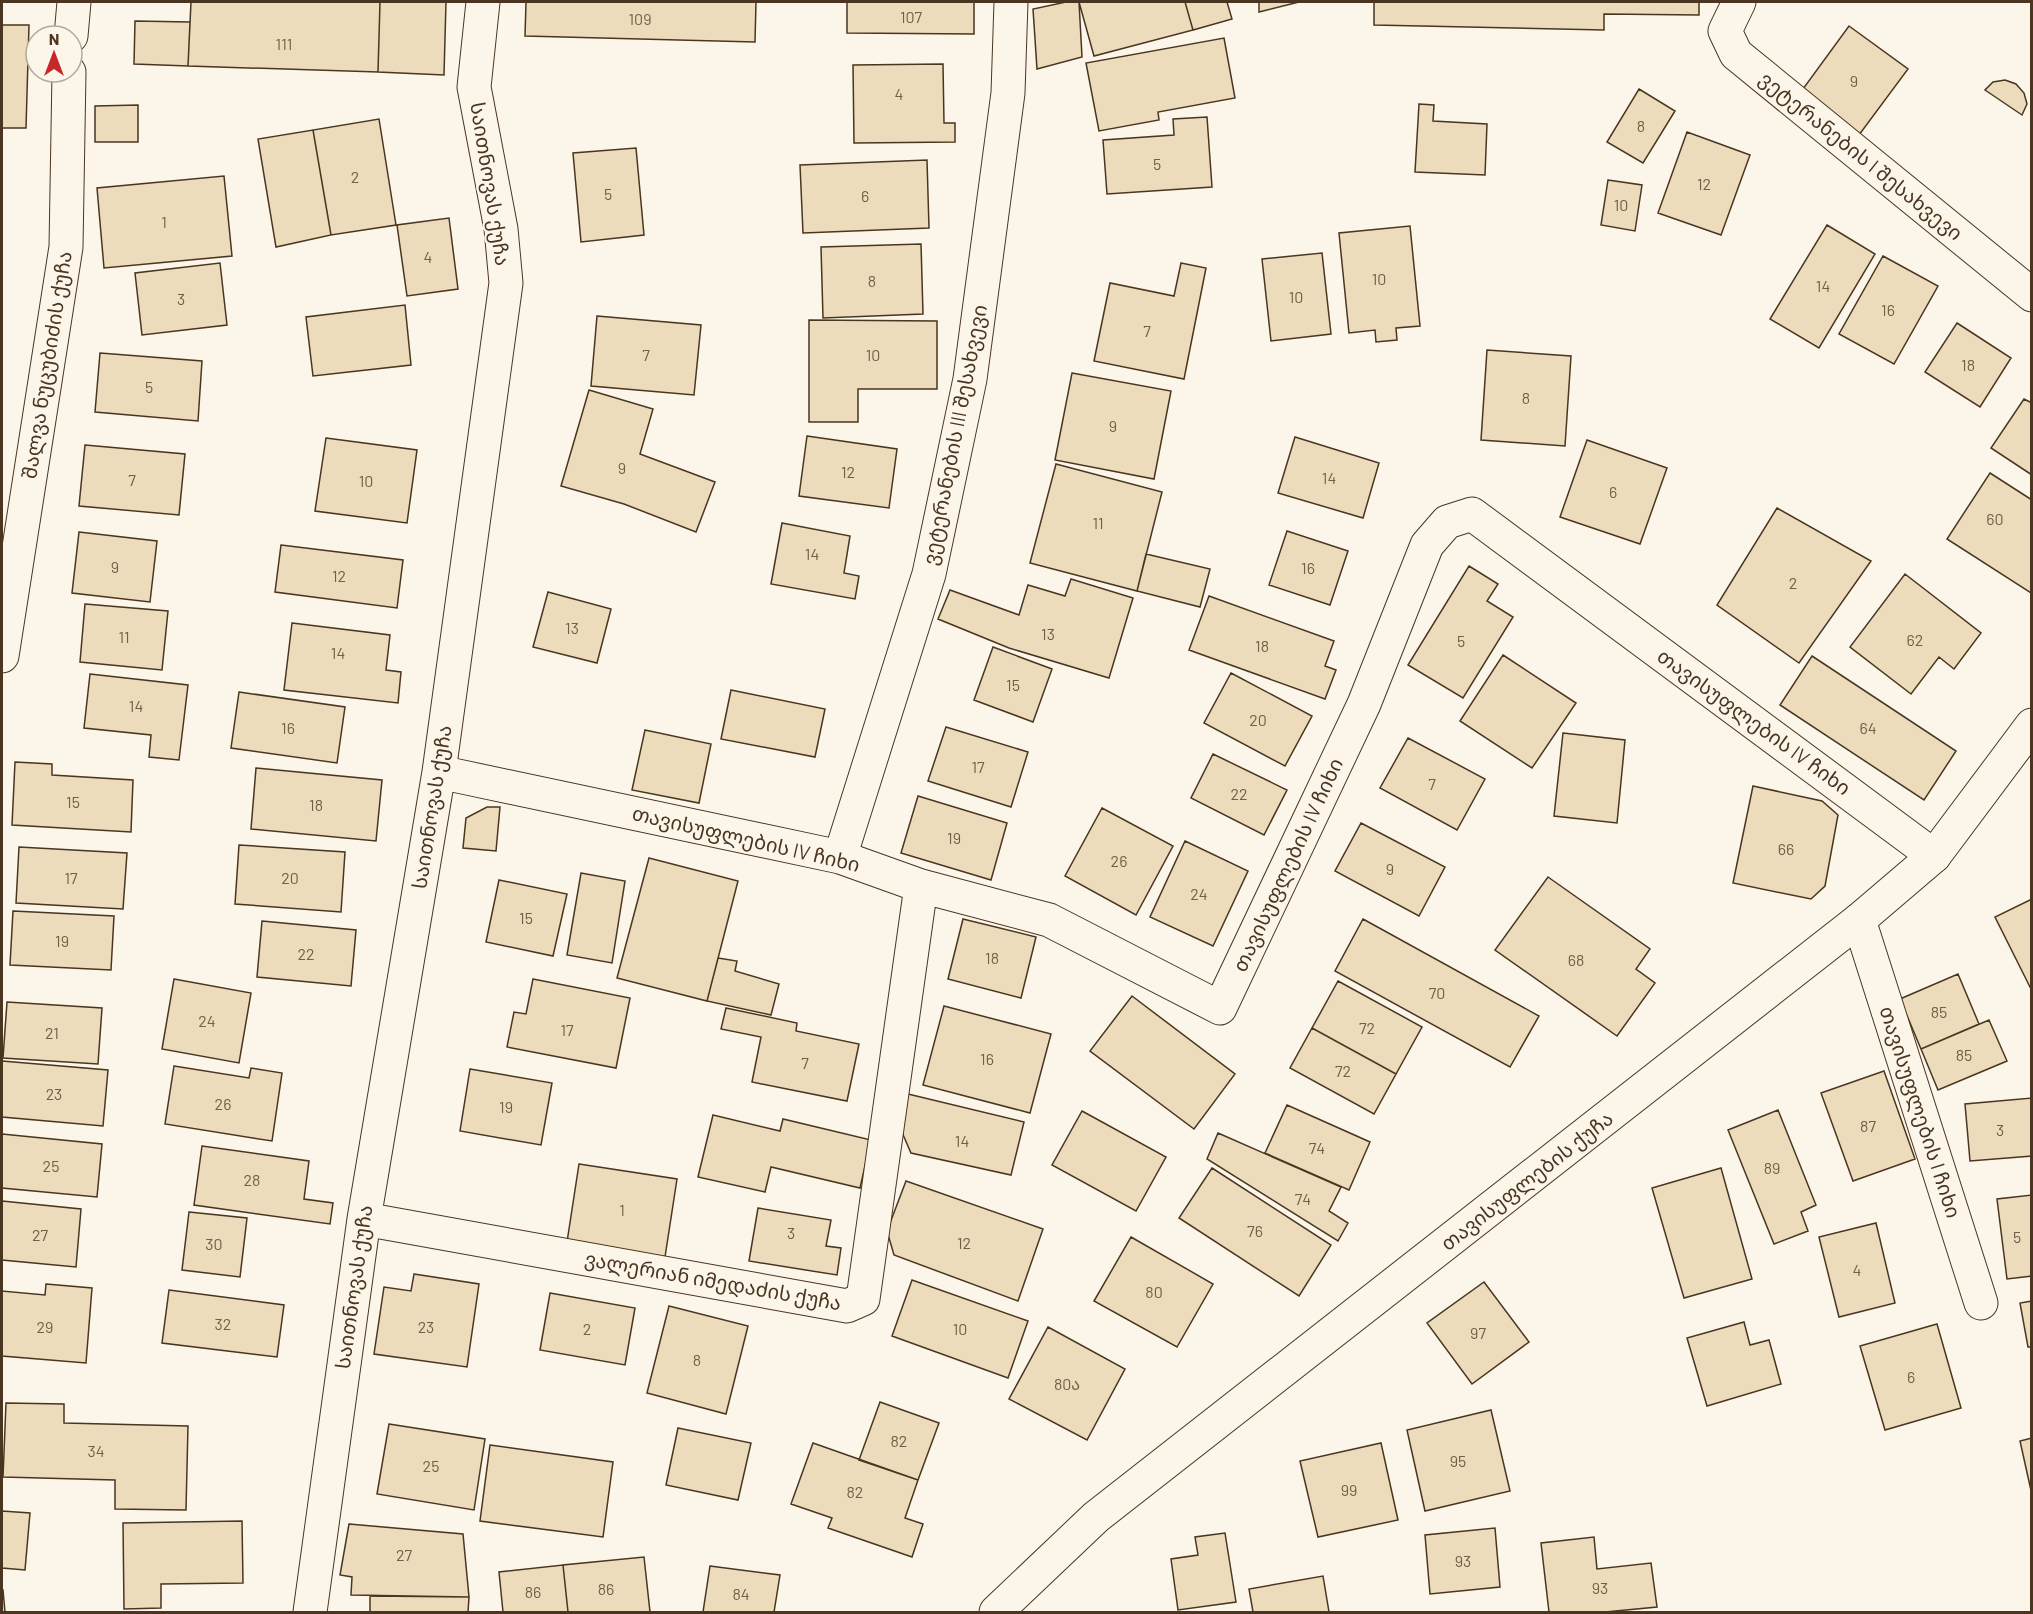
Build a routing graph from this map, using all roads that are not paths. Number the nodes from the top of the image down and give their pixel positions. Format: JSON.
{"nodes":[{"id":1,"x":74,"y":2,"type":"edge"},
{"id":2,"x":483,"y":2,"type":"edge"},
{"id":3,"x":1011,"y":2,"type":"edge"},
{"id":4,"x":1739,"y":2,"type":"edge"},
{"id":5,"x":73,"y":24,"type":"edge"},
{"id":6,"x":69,"y":84,"type":"edge"},
{"id":7,"x":2031,"y":295,"type":"edge"},
{"id":8,"x":2,"y":656,"type":"edge"},
{"id":9,"x":2031,"y":725,"type":"edge"},
{"id":10,"x":439,"y":772,"type":"junction"},
{"id":11,"x":1934,"y":855,"type":"junction"},
{"id":12,"x":840,"y":857,"type":"junction"},
{"id":13,"x":921,"y":886,"type":"junction"},
{"id":14,"x":1859,"y":920,"type":"junction"},
{"id":15,"x":364,"y":1219,"type":"junction"},
{"id":16,"x":1981,"y":1304,"type":"dead end"},
{"id":17,"x":310,"y":1612,"type":"edge"},
{"id":18,"x":996,"y":1612,"type":"edge"}],
"edges":[{"from":1,"to":5,"type":"street"},
{"from":2,"to":10,"type":"street","name":"საითნოვას ქუჩა"},
{"from":3,"to":12,"type":"street","name":"ვეტერანების III შესახვევი"},
{"from":4,"to":7,"type":"street","name":"ვეტერანების I შესახვევი"},
{"from":6,"to":8,"type":"street","name":"შალვა ნუცუბიძის ქუჩა"},
{"from":9,"to":11,"type":"street","name":"თავისუფლების ქუჩა"},
{"from":10,"to":12,"type":"street","name":"თავისუფლების IV ჩიხი"},
{"from":10,"to":15,"type":"street","name":"საითნოვას ქუჩა"},
{"from":11,"to":13,"type":"street","name":"თავისუფლების IV ჩიხი"},
{"from":11,"to":14,"type":"street","name":"თავისუფლების ქუჩა"},
{"from":12,"to":13,"type":"street","name":"თავისუფლების IV ჩიხი"},
{"from":13,"to":15,"type":"street","name":"ვალერიან იმედაძის ქუჩა"},
{"from":14,"to":16,"type":"street","name":"თავისუფლების I ჩიხი"},
{"from":14,"to":18,"type":"street","name":"თავისუფლების ქუჩა"},
{"from":15,"to":17,"type":"street","name":"საითნოვას ქუჩა"}]}
